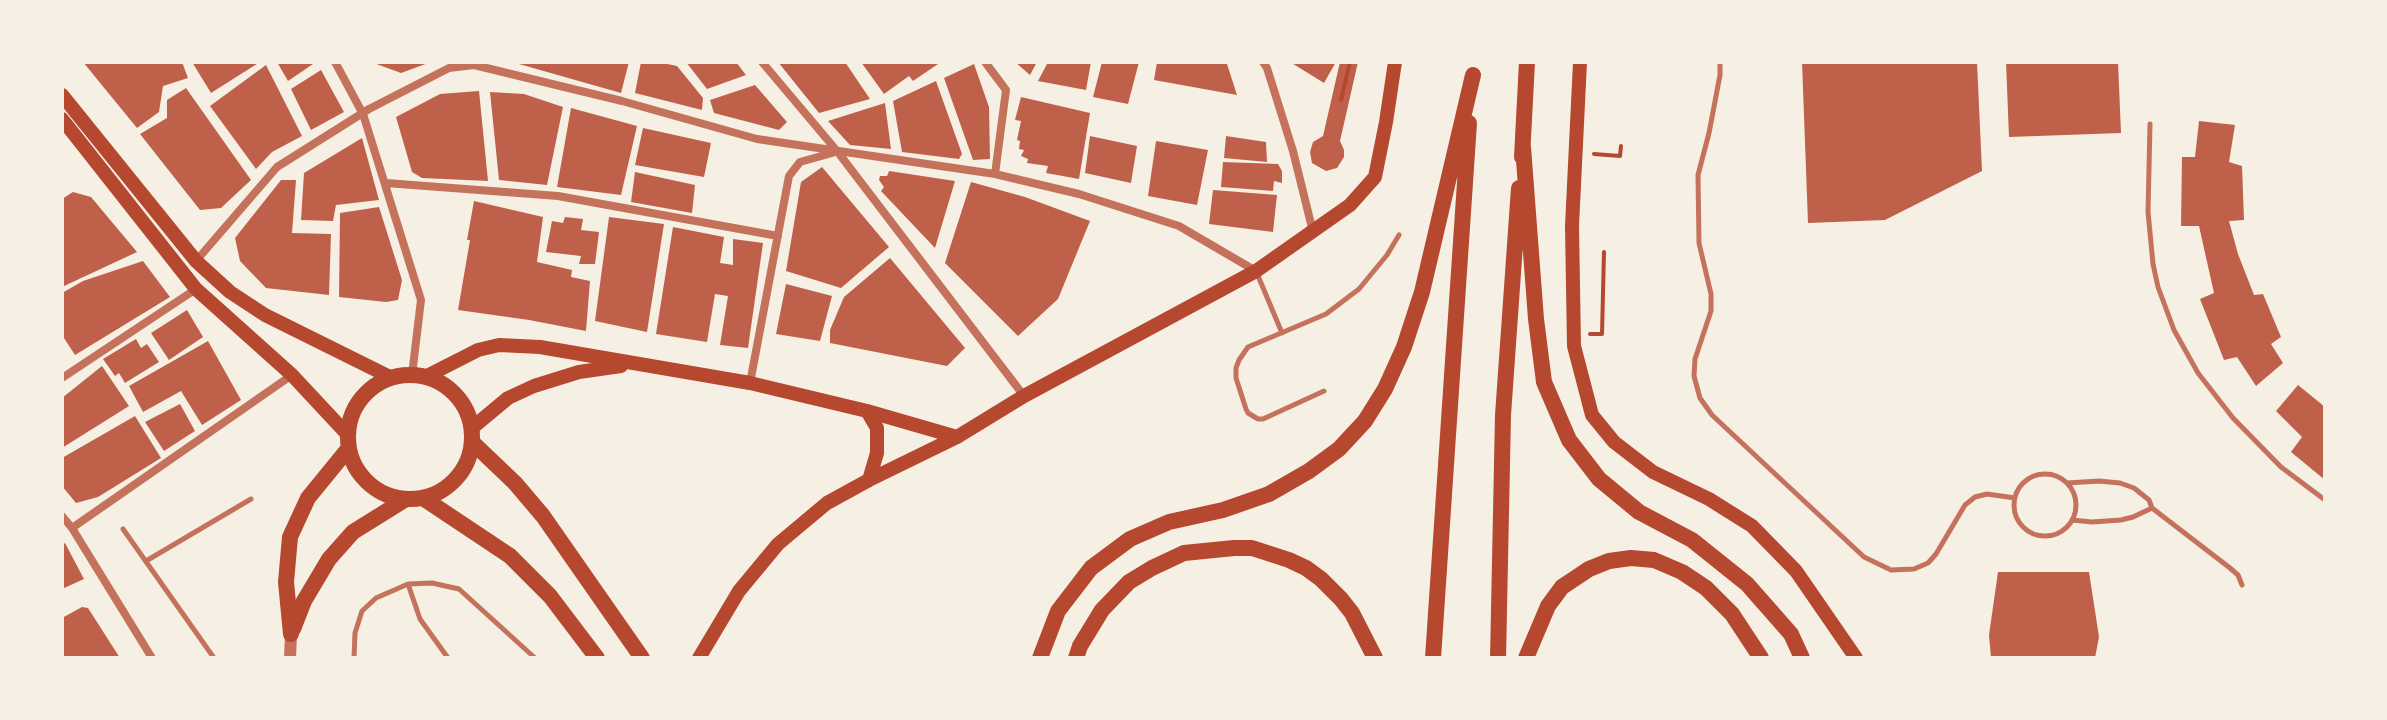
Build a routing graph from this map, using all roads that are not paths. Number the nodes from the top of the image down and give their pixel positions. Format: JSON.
{"nodes":[{"id":1,"x":335,"y":62,"type":"edge"},
{"id":2,"x":762,"y":62,"type":"edge"},
{"id":3,"x":985,"y":62,"type":"edge"},
{"id":4,"x":1263,"y":62,"type":"edge"},
{"id":5,"x":1395,"y":62,"type":"edge"},
{"id":6,"x":1527,"y":62,"type":"edge"},
{"id":7,"x":1534,"y":62,"type":"edge"},
{"id":8,"x":1580,"y":62,"type":"edge"},
{"id":9,"x":1720,"y":62,"type":"edge"},
{"id":10,"x":474,"y":64,"type":"edge"},
{"id":11,"x":1473,"y":68,"type":"edge"},
{"id":12,"x":62,"y":95,"type":"edge"},
{"id":13,"x":1526,"y":96,"type":"junction"},
{"id":14,"x":363,"y":114,"type":"junction"},
{"id":15,"x":62,"y":119,"type":"edge"},
{"id":16,"x":2150,"y":124,"type":"dead end"},
{"id":17,"x":1523,"y":147,"type":"junction"},
{"id":18,"x":837,"y":151,"type":"junction"},
{"id":19,"x":995,"y":174,"type":"junction"},
{"id":20,"x":386,"y":183,"type":"junction"},
{"id":21,"x":1313,"y":233,"type":"junction"},
{"id":22,"x":1399,"y":235,"type":"dead end"},
{"id":23,"x":778,"y":236,"type":"junction"},
{"id":24,"x":196,"y":261,"type":"junction"},
{"id":25,"x":1256,"y":271,"type":"junction"},
{"id":26,"x":196,"y":289,"type":"junction"},
{"id":27,"x":1282,"y":333,"type":"junction"},
{"id":28,"x":633,"y":365,"type":"junction"},
{"id":29,"x":292,"y":375,"type":"junction"},
{"id":30,"x":420,"y":375,"type":"junction"},
{"id":31,"x":62,"y":378,"type":"edge"},
{"id":32,"x":392,"y":378,"type":"junction"},
{"id":33,"x":750,"y":383,"type":"junction"},
{"id":34,"x":1324,"y":391,"type":"dead end"},
{"id":35,"x":1024,"y":396,"type":"junction"},
{"id":36,"x":867,"y":411,"type":"junction"},
{"id":37,"x":472,"y":435,"type":"junction"},
{"id":38,"x":957,"y":437,"type":"junction"},
{"id":39,"x":348,"y":441,"type":"junction"},
{"id":40,"x":869,"y":480,"type":"junction"},
{"id":41,"x":2067,"y":483,"type":"junction"},
{"id":42,"x":414,"y":498,"type":"junction"},
{"id":43,"x":2015,"y":498,"type":"junction"},
{"id":44,"x":251,"y":499,"type":"dead end"},
{"id":45,"x":2325,"y":500,"type":"edge"},
{"id":46,"x":2152,"y":508,"type":"junction"},
{"id":47,"x":62,"y":516,"type":"edge"},
{"id":48,"x":2072,"y":520,"type":"junction"},
{"id":49,"x":72,"y":528,"type":"junction"},
{"id":50,"x":123,"y":529,"type":"dead end"},
{"id":51,"x":146,"y":561,"type":"junction"},
{"id":52,"x":408,"y":584,"type":"junction"},
{"id":53,"x":2242,"y":585,"type":"dead end"},
{"id":54,"x":291,"y":634,"type":"junction"},
{"id":55,"x":595,"y":657,"type":"edge"},
{"id":56,"x":152,"y":658,"type":"edge"},
{"id":57,"x":214,"y":658,"type":"edge"},
{"id":58,"x":290,"y":658,"type":"edge"},
{"id":59,"x":354,"y":658,"type":"edge"},
{"id":60,"x":448,"y":658,"type":"edge"},
{"id":61,"x":535,"y":658,"type":"edge"},
{"id":62,"x":642,"y":658,"type":"edge"},
{"id":63,"x":699,"y":658,"type":"edge"},
{"id":64,"x":1040,"y":658,"type":"edge"},
{"id":65,"x":1076,"y":658,"type":"edge"},
{"id":66,"x":1375,"y":658,"type":"edge"},
{"id":67,"x":1433,"y":658,"type":"edge"},
{"id":68,"x":1498,"y":658,"type":"edge"},
{"id":69,"x":1526,"y":658,"type":"edge"},
{"id":70,"x":1761,"y":658,"type":"edge"},
{"id":71,"x":1802,"y":658,"type":"edge"},
{"id":72,"x":1856,"y":658,"type":"edge"}],
"edges":[{"from":1,"to":14,"type":"street"},
{"from":2,"to":18,"type":"street"},
{"from":3,"to":19,"type":"street"},
{"from":4,"to":21,"type":"street"},
{"from":5,"to":21,"type":"main road"},
{"from":6,"to":13,"type":"main road"},
{"from":7,"to":13,"type":"main road"},
{"from":8,"to":72,"type":"main road"},
{"from":9,"to":43,"type":"lane"},
{"from":10,"to":14,"type":"street"},
{"from":10,"to":18,"type":"street"},
{"from":11,"to":64,"type":"main road"},
{"from":11,"to":67,"type":"main road"},
{"from":12,"to":24,"type":"main road"},
{"from":13,"to":17,"type":"main road"},
{"from":14,"to":20,"type":"street"},
{"from":14,"to":24,"type":"street"},
{"from":15,"to":26,"type":"main road"},
{"from":16,"to":45,"type":"lane"},
{"from":17,"to":68,"type":"main road"},
{"from":17,"to":71,"type":"main road"},
{"from":18,"to":19,"type":"street"},
{"from":18,"to":23,"type":"street"},
{"from":18,"to":35,"type":"street"},
{"from":19,"to":25,"type":"street"},
{"from":20,"to":23,"type":"street"},
{"from":20,"to":30,"type":"street"},
{"from":21,"to":25,"type":"main road"},
{"from":22,"to":27,"type":"lane"},
{"from":23,"to":33,"type":"street"},
{"from":24,"to":32,"type":"main road"},
{"from":25,"to":27,"type":"lane"},
{"from":25,"to":35,"type":"main road"},
{"from":26,"to":29,"type":"main road"},
{"from":26,"to":31,"type":"street"},
{"from":27,"to":34,"type":"lane"},
{"from":28,"to":30,"type":"main road"},
{"from":28,"to":33,"type":"main road"},
{"from":28,"to":37,"type":"main road"},
{"from":29,"to":39,"type":"main road"},
{"from":29,"to":49,"type":"street"},
{"from":30,"to":32,"type":"main road"},
{"from":30,"to":37,"type":"main road"},
{"from":32,"to":39,"type":"main road"},
{"from":33,"to":36,"type":"main road"},
{"from":35,"to":38,"type":"main road"},
{"from":36,"to":38,"type":"main road"},
{"from":36,"to":40,"type":"main road"},
{"from":37,"to":42,"type":"main road"},
{"from":37,"to":62,"type":"main road"},
{"from":38,"to":40,"type":"main road"},
{"from":39,"to":42,"type":"main road"},
{"from":39,"to":54,"type":"main road"},
{"from":40,"to":63,"type":"main road"},
{"from":41,"to":43,"type":"lane"},
{"from":41,"to":46,"type":"lane"},
{"from":41,"to":48,"type":"lane"},
{"from":42,"to":54,"type":"main road"},
{"from":42,"to":55,"type":"main road"},
{"from":43,"to":48,"type":"lane"},
{"from":44,"to":51,"type":"lane"},
{"from":46,"to":48,"type":"lane"},
{"from":46,"to":53,"type":"lane"},
{"from":47,"to":49,"type":"street"},
{"from":49,"to":56,"type":"street"},
{"from":50,"to":51,"type":"lane"},
{"from":51,"to":57,"type":"lane"},
{"from":52,"to":59,"type":"lane"},
{"from":52,"to":60,"type":"lane"},
{"from":52,"to":61,"type":"lane"},
{"from":54,"to":58,"type":"street"},
{"from":65,"to":66,"type":"main road"},
{"from":69,"to":70,"type":"main road"}]}
